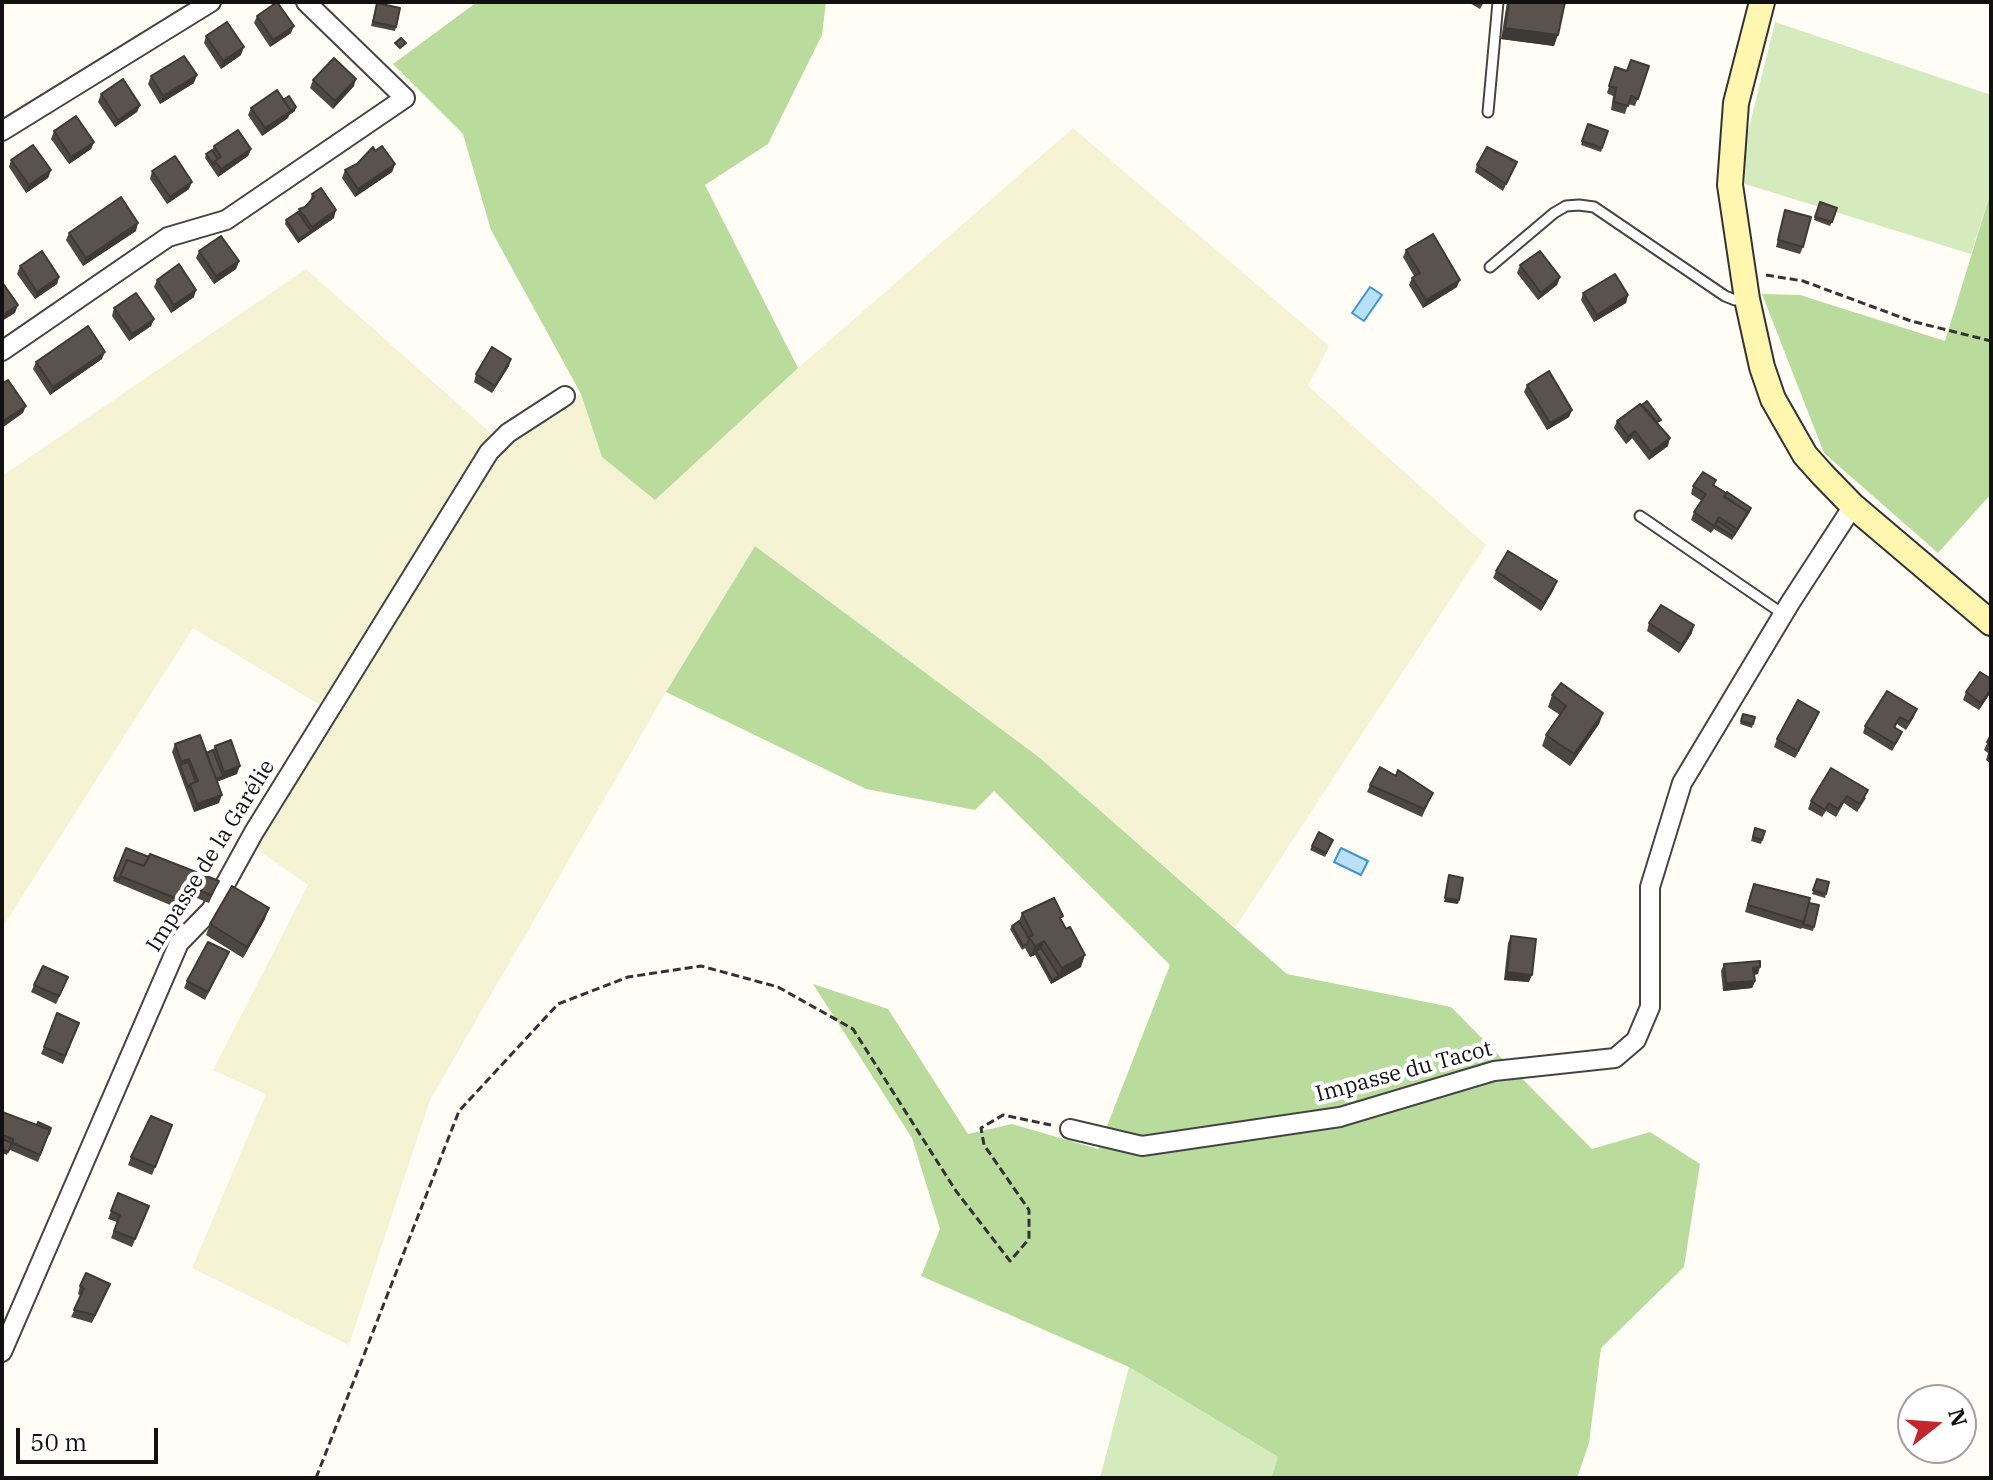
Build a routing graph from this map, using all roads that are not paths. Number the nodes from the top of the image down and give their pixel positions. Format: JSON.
{"nodes":[{"id":1,"x":211,"y":2,"type":"edge"},
{"id":2,"x":306,"y":2,"type":"edge"},
{"id":3,"x":1498,"y":2,"type":"edge"},
{"id":4,"x":1762,"y":2,"type":"edge"},
{"id":5,"x":1488,"y":112,"type":"dead end"},
{"id":6,"x":2,"y":131,"type":"edge"},
{"id":7,"x":1490,"y":267,"type":"dead end"},
{"id":8,"x":1745,"y":288,"type":"junction"},
{"id":9,"x":2,"y":351,"type":"edge"},
{"id":10,"x":565,"y":396,"type":"dead end"},
{"id":11,"x":1853,"y":506,"type":"junction"},
{"id":12,"x":1640,"y":516,"type":"dead end"},
{"id":13,"x":1783,"y":614,"type":"junction"},
{"id":14,"x":1991,"y":623,"type":"edge"},
{"id":15,"x":1070,"y":1129,"type":"road end"},
{"id":16,"x":2,"y":1352,"type":"edge"}],
"edges":[{"from":1,"to":6,"type":"street"},
{"from":2,"to":9,"type":"street"},
{"from":3,"to":5,"type":"lane"},
{"from":4,"to":8,"type":"main road"},
{"from":7,"to":8,"type":"lane"},
{"from":8,"to":11,"type":"main road"},
{"from":10,"to":16,"type":"street","name":"Impasse de la Garélie"},
{"from":11,"to":13,"type":"street","name":"Impasse du Tacot"},
{"from":11,"to":14,"type":"main road"},
{"from":12,"to":13,"type":"lane"},
{"from":13,"to":15,"type":"street","name":"Impasse du Tacot"}]}
